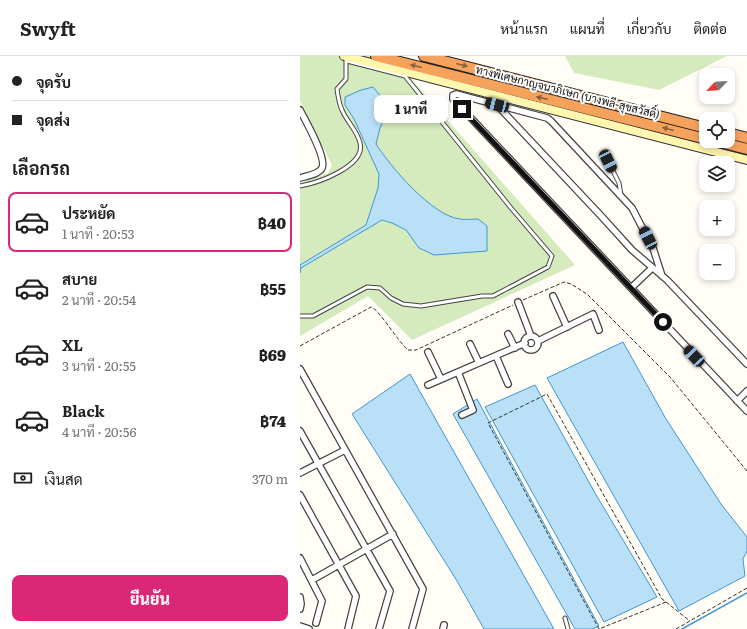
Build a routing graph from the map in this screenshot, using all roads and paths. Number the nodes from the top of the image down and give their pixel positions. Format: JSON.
{"nodes":[{"id":1,"x":376,"y":56,"type":"edge"},
{"id":2,"x":424,"y":56,"type":"edge"},
{"id":3,"x":346,"y":57,"type":"edge"},
{"id":4,"x":497,"y":105,"type":"junction"},
{"id":5,"x":300,"y":110,"type":"edge"},
{"id":6,"x":699,"y":126,"type":"edge"},
{"id":7,"x":735,"y":135,"type":"edge"},
{"id":8,"x":699,"y":137,"type":"edge"},
{"id":9,"x":747,"y":138,"type":"edge"},
{"id":10,"x":735,"y":146,"type":"edge"},
{"id":11,"x":747,"y":149,"type":"edge"},
{"id":12,"x":747,"y":160,"type":"edge"},
{"id":13,"x":608,"y":161,"type":"dead end"},
{"id":14,"x":300,"y":178,"type":"edge"},
{"id":15,"x":300,"y":186,"type":"edge"},
{"id":16,"x":621,"y":195,"type":"junction"},
{"id":17,"x":652,"y":268,"type":"junction"},
{"id":18,"x":662,"y":276,"type":"junction"},
{"id":19,"x":631,"y":288,"type":"junction"},
{"id":20,"x":553,"y":296,"type":"dead end"},
{"id":21,"x":518,"y":302,"type":"junction"},
{"id":22,"x":300,"y":316,"type":"edge"},
{"id":23,"x":566,"y":327,"type":"junction"},
{"id":24,"x":599,"y":330,"type":"dead end"},
{"id":25,"x":508,"y":334,"type":"dead end"},
{"id":26,"x":531,"y":336,"type":"junction"},
{"id":27,"x":538,"y":341,"type":"junction"},
{"id":28,"x":524,"y":343,"type":"junction"},
{"id":29,"x":470,"y":344,"type":"dead end"},
{"id":30,"x":300,"y":346,"type":"edge"},
{"id":31,"x":515,"y":348,"type":"junction"},
{"id":32,"x":428,"y":352,"type":"dead end"},
{"id":33,"x":496,"y":356,"type":"junction"},
{"id":34,"x":479,"y":363,"type":"junction"},
{"id":35,"x":747,"y":364,"type":"edge"},
{"id":36,"x":300,"y":369,"type":"edge"},
{"id":37,"x":458,"y":372,"type":"junction"},
{"id":38,"x":441,"y":379,"type":"junction"},
{"id":39,"x":508,"y":384,"type":"dead end"},
{"id":40,"x":428,"y":385,"type":"dead end"},
{"id":41,"x":747,"y":391,"type":"edge"},
{"id":42,"x":737,"y":401,"type":"junction"},
{"id":43,"x":747,"y":412,"type":"edge"},
{"id":44,"x":462,"y":415,"type":"dead end"},
{"id":45,"x":300,"y":431,"type":"edge"},
{"id":46,"x":345,"y":450,"type":"junction"},
{"id":47,"x":318,"y":464,"type":"junction"},
{"id":48,"x":747,"y":471,"type":"edge"},
{"id":49,"x":300,"y":474,"type":"edge"},
{"id":50,"x":300,"y":495,"type":"edge"},
{"id":51,"x":393,"y":534,"type":"junction"},
{"id":52,"x":367,"y":549,"type":"junction"},
{"id":53,"x":300,"y":558,"type":"edge"},
{"id":54,"x":339,"y":565,"type":"junction"},
{"id":55,"x":312,"y":580,"type":"junction"},
{"id":56,"x":747,"y":588,"type":"edge"},
{"id":57,"x":300,"y":597,"type":"edge"},
{"id":58,"x":666,"y":602,"type":"junction"},
{"id":59,"x":300,"y":609,"type":"edge"},
{"id":60,"x":565,"y":618,"type":"dead end"},
{"id":61,"x":690,"y":621,"type":"junction"},
{"id":62,"x":316,"y":623,"type":"dead end"},
{"id":63,"x":300,"y":626,"type":"edge"},
{"id":64,"x":309,"y":629,"type":"edge"},
{"id":65,"x":348,"y":629,"type":"edge"},
{"id":66,"x":379,"y":629,"type":"edge"},
{"id":67,"x":412,"y":629,"type":"edge"},
{"id":68,"x":568,"y":629,"type":"edge"},
{"id":69,"x":599,"y":629,"type":"edge"},
{"id":70,"x":676,"y":629,"type":"edge"}],
"edges":[{"from":8,"to":1,"type":"highway","name":"ทางพิเศษกาญจนาภิเษก (บางพลี-สุขสวัสดิ์)","one_way":true},
{"from":2,"to":6,"type":"highway","name":"ทางพิเศษกาญจนาภิเษก (บางพลี-สุขสวัสดิ์)","one_way":true},
{"from":3,"to":12,"type":"main road"},
{"from":3,"to":15,"type":"lane"},
{"from":3,"to":22,"type":"lane"},
{"from":4,"to":16,"type":"street"},
{"from":4,"to":17,"type":"street"},
{"from":4,"to":19,"type":"street"},
{"from":5,"to":14,"type":"street"},
{"from":7,"to":9,"type":"highway"},
{"from":10,"to":11,"type":"highway"},
{"from":13,"to":16,"type":"lane"},
{"from":16,"to":18,"type":"street"},
{"from":17,"to":18,"type":"street"},
{"from":17,"to":19,"type":"street"},
{"from":18,"to":35,"type":"street"},
{"from":19,"to":42,"type":"street"},
{"from":20,"to":23,"type":"street"},
{"from":21,"to":26,"type":"street"},
{"from":21,"to":30,"type":"path"},
{"from":21,"to":48,"type":"path"},
{"from":23,"to":24,"type":"street"},
{"from":23,"to":27,"type":"street"},
{"from":25,"to":31,"type":"street"},
{"from":26,"to":27,"type":"street"},
{"from":26,"to":28,"type":"street"},
{"from":27,"to":28,"type":"street"},
{"from":28,"to":31,"type":"street"},
{"from":29,"to":34,"type":"street"},
{"from":31,"to":33,"type":"street"},
{"from":32,"to":38,"type":"street"},
{"from":33,"to":34,"type":"street"},
{"from":33,"to":39,"type":"street"},
{"from":34,"to":37,"type":"street"},
{"from":36,"to":46,"type":"street"},
{"from":37,"to":38,"type":"street"},
{"from":37,"to":44,"type":"street"},
{"from":38,"to":40,"type":"street"},
{"from":41,"to":42,"type":"street"},
{"from":42,"to":43,"type":"street"},
{"from":45,"to":47,"type":"street"},
{"from":46,"to":47,"type":"street"},
{"from":46,"to":51,"type":"street"},
{"from":47,"to":49,"type":"street"},
{"from":47,"to":52,"type":"street"},
{"from":50,"to":54,"type":"street"},
{"from":51,"to":52,"type":"street"},
{"from":51,"to":67,"type":"street"},
{"from":52,"to":54,"type":"street"},
{"from":52,"to":66,"type":"street"},
{"from":53,"to":55,"type":"street"},
{"from":54,"to":55,"type":"street"},
{"from":54,"to":65,"type":"street"},
{"from":55,"to":62,"type":"street"},
{"from":56,"to":61,"type":"path"},
{"from":57,"to":59,"type":"street"},
{"from":58,"to":61,"type":"path"},
{"from":58,"to":69,"type":"path"},
{"from":58,"to":69,"type":"path"},
{"from":60,"to":68,"type":"lane"},
{"from":61,"to":70,"type":"path"},
{"from":63,"to":64,"type":"street"}]}
